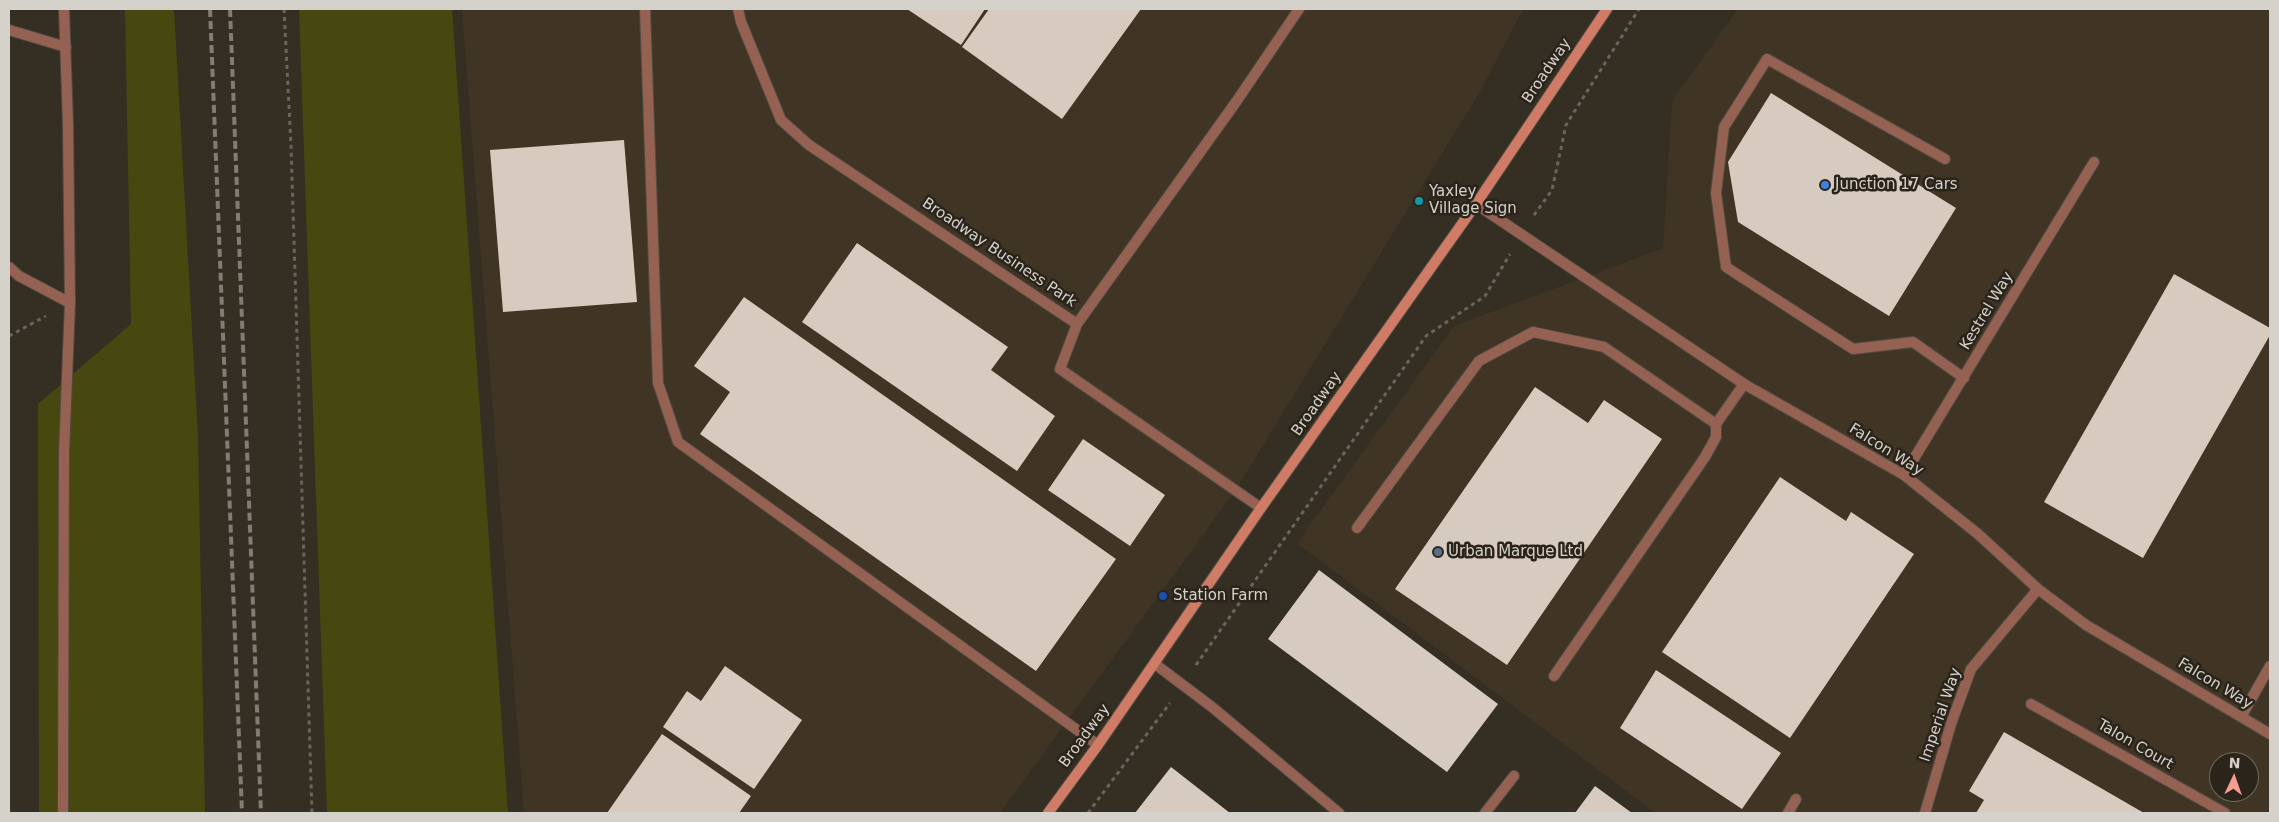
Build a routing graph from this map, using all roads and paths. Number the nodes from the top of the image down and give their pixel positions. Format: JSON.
{"nodes":[{"id":1,"x":64,"y":9,"type":"edge"},
{"id":2,"x":284,"y":9,"type":"edge"},
{"id":3,"x":645,"y":9,"type":"edge"},
{"id":4,"x":738,"y":9,"type":"edge"},
{"id":5,"x":1298,"y":9,"type":"edge"},
{"id":6,"x":1607,"y":9,"type":"edge"},
{"id":7,"x":1639,"y":9,"type":"edge"},
{"id":8,"x":9,"y":30,"type":"edge"},
{"id":9,"x":66,"y":47,"type":"junction"},
{"id":10,"x":1945,"y":159,"type":"dead end"},
{"id":11,"x":2094,"y":162,"type":"dead end"},
{"id":12,"x":1552,"y":190,"type":"dead end"},
{"id":13,"x":1476,"y":204,"type":"junction"},
{"id":14,"x":9,"y":267,"type":"edge"},
{"id":15,"x":1485,"y":296,"type":"dead end"},
{"id":16,"x":70,"y":303,"type":"junction"},
{"id":17,"x":1077,"y":324,"type":"junction"},
{"id":18,"x":9,"y":336,"type":"edge"},
{"id":19,"x":1964,"y":378,"type":"junction"},
{"id":20,"x":1744,"y":384,"type":"junction"},
{"id":21,"x":1716,"y":424,"type":"junction"},
{"id":22,"x":1904,"y":475,"type":"junction"},
{"id":23,"x":1261,"y":508,"type":"junction"},
{"id":24,"x":1357,"y":528,"type":"dead end"},
{"id":25,"x":2038,"y":589,"type":"junction"},
{"id":26,"x":1155,"y":664,"type":"junction"},
{"id":27,"x":2270,"y":666,"type":"edge"},
{"id":28,"x":1554,"y":676,"type":"dead end"},
{"id":29,"x":1183,"y":686,"type":"junction"},
{"id":30,"x":2031,"y":704,"type":"dead end"},
{"id":31,"x":2242,"y":717,"type":"junction"},
{"id":32,"x":2270,"y":734,"type":"edge"},
{"id":33,"x":1098,"y":745,"type":"junction"},
{"id":34,"x":1514,"y":776,"type":"dead end"},
{"id":35,"x":1796,"y":799,"type":"dead end"},
{"id":36,"x":63,"y":813,"type":"edge"},
{"id":37,"x":312,"y":813,"type":"edge"},
{"id":38,"x":1048,"y":813,"type":"edge"},
{"id":39,"x":1088,"y":813,"type":"edge"},
{"id":40,"x":1339,"y":813,"type":"edge"},
{"id":41,"x":1484,"y":813,"type":"edge"},
{"id":42,"x":1788,"y":813,"type":"edge"},
{"id":43,"x":1925,"y":813,"type":"edge"},
{"id":44,"x":2225,"y":813,"type":"edge"}],
"edges":[{"from":1,"to":9,"type":"street"},
{"from":2,"to":37,"type":"path"},
{"from":3,"to":33,"type":"street"},
{"from":4,"to":17,"type":"street","name":"Broadway Business Park"},
{"from":5,"to":17,"type":"street"},
{"from":6,"to":13,"type":"main road","name":"Broadway"},
{"from":7,"to":12,"type":"path"},
{"from":8,"to":9,"type":"street"},
{"from":9,"to":16,"type":"street"},
{"from":10,"to":19,"type":"street"},
{"from":11,"to":19,"type":"street","name":"Kestrel Way"},
{"from":13,"to":20,"type":"street","name":"Falcon Way"},
{"from":13,"to":23,"type":"main road","name":"Broadway"},
{"from":14,"to":16,"type":"street"},
{"from":15,"to":29,"type":"path"},
{"from":16,"to":18,"type":"path"},
{"from":16,"to":36,"type":"street"},
{"from":17,"to":23,"type":"street","name":"Broadway Business Park"},
{"from":19,"to":22,"type":"street","name":"Kestrel Way"},
{"from":20,"to":21,"type":"street"},
{"from":20,"to":22,"type":"street","name":"Falcon Way"},
{"from":21,"to":24,"type":"street"},
{"from":21,"to":28,"type":"street"},
{"from":22,"to":25,"type":"street","name":"Falcon Way"},
{"from":23,"to":26,"type":"main road","name":"Broadway"},
{"from":25,"to":31,"type":"street","name":"Falcon Way"},
{"from":25,"to":43,"type":"street","name":"Imperial Way"},
{"from":26,"to":29,"type":"street"},
{"from":26,"to":33,"type":"main road","name":"Broadway"},
{"from":27,"to":31,"type":"street"},
{"from":29,"to":39,"type":"path"},
{"from":29,"to":40,"type":"street"},
{"from":30,"to":44,"type":"street","name":"Talon Court"},
{"from":31,"to":32,"type":"street","name":"Falcon Way"},
{"from":33,"to":38,"type":"main road","name":"Broadway"},
{"from":34,"to":41,"type":"street"},
{"from":35,"to":42,"type":"street"}]}
